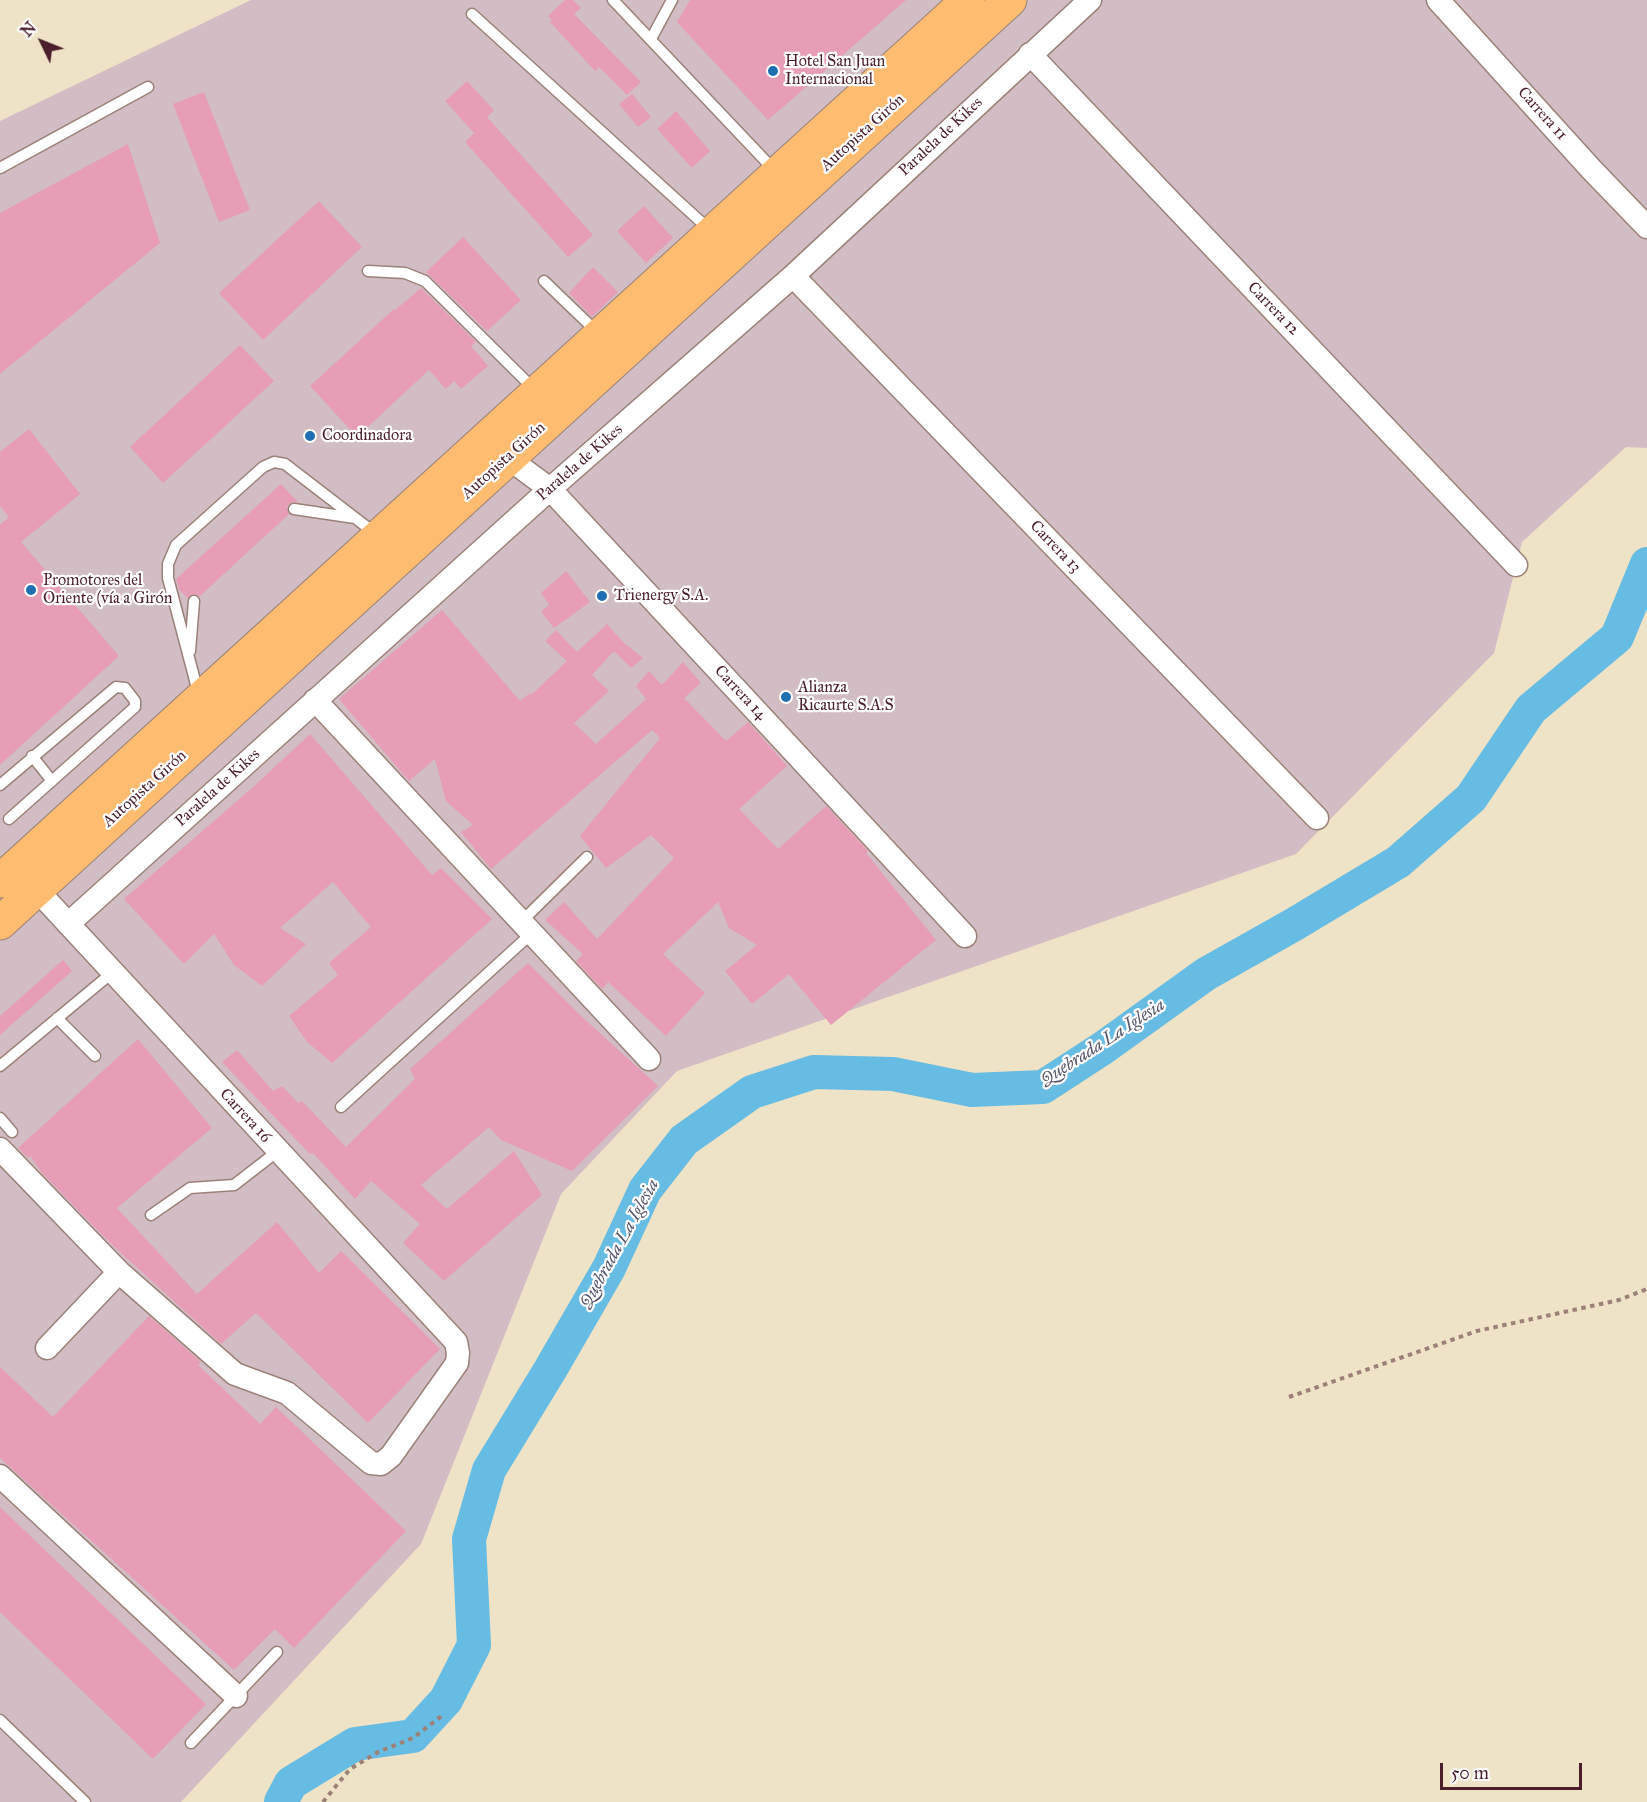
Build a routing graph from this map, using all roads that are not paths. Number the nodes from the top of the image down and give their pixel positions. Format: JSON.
{"nodes":[{"id":1,"x":613,"y":0,"type":"edge"},
{"id":2,"x":672,"y":0,"type":"edge"},
{"id":3,"x":968,"y":0,"type":"edge"},
{"id":4,"x":1010,"y":0,"type":"edge"},
{"id":5,"x":1090,"y":0,"type":"edge"},
{"id":6,"x":1438,"y":0,"type":"edge"},
{"id":7,"x":472,"y":14,"type":"dead end"},
{"id":8,"x":651,"y":39,"type":"junction"},
{"id":9,"x":1030,"y":54,"type":"junction"},
{"id":10,"x":148,"y":87,"type":"dead end"},
{"id":11,"x":0,"y":168,"type":"edge"},
{"id":12,"x":779,"y":174,"type":"junction"},
{"id":13,"x":1647,"y":227,"type":"edge"},
{"id":14,"x":714,"y":233,"type":"junction"},
{"id":15,"x":368,"y":270,"type":"dead end"},
{"id":16,"x":793,"y":276,"type":"junction"},
{"id":17,"x":544,"y":281,"type":"dead end"},
{"id":18,"x":600,"y":336,"type":"junction"},
{"id":19,"x":537,"y":393,"type":"junction"},
{"id":20,"x":508,"y":458,"type":"junction"},
{"id":21,"x":550,"y":489,"type":"junction"},
{"id":22,"x":294,"y":509,"type":"dead end"},
{"id":23,"x":367,"y":527,"type":"junction"},
{"id":24,"x":1516,"y":565,"type":"dead end"},
{"id":25,"x":194,"y":601,"type":"dead end"},
{"id":26,"x":189,"y":659,"type":"junction"},
{"id":27,"x":200,"y":699,"type":"junction"},
{"id":28,"x":315,"y":700,"type":"junction"},
{"id":29,"x":32,"y":756,"type":"junction"},
{"id":30,"x":52,"y":781,"type":"junction"},
{"id":31,"x":0,"y":785,"type":"edge"},
{"id":32,"x":1317,"y":818,"type":"dead end"},
{"id":33,"x":9,"y":819,"type":"dead end"},
{"id":34,"x":587,"y":857,"type":"dead end"},
{"id":35,"x":11,"y":877,"type":"edge"},
{"id":36,"x":0,"y":923,"type":"edge"},
{"id":37,"x":68,"y":924,"type":"junction"},
{"id":38,"x":527,"y":928,"type":"junction"},
{"id":39,"x":965,"y":936,"type":"dead end"},
{"id":40,"x":113,"y":972,"type":"junction"},
{"id":41,"x":57,"y":1018,"type":"junction"},
{"id":42,"x":95,"y":1056,"type":"dead end"},
{"id":43,"x":649,"y":1059,"type":"dead end"},
{"id":44,"x":0,"y":1066,"type":"edge"},
{"id":45,"x":341,"y":1107,"type":"dead end"},
{"id":46,"x":0,"y":1118,"type":"edge"},
{"id":47,"x":6,"y":1141,"type":"edge"},
{"id":48,"x":278,"y":1151,"type":"junction"},
{"id":49,"x":151,"y":1215,"type":"dead end"},
{"id":50,"x":119,"y":1272,"type":"junction"},
{"id":51,"x":47,"y":1348,"type":"dead end"},
{"id":52,"x":0,"y":1476,"type":"edge"},
{"id":53,"x":277,"y":1652,"type":"dead end"},
{"id":54,"x":236,"y":1696,"type":"junction"},
{"id":55,"x":0,"y":1720,"type":"edge"},
{"id":56,"x":191,"y":1743,"type":"dead end"},
{"id":57,"x":85,"y":1802,"type":"edge"}],
"edges":[{"from":1,"to":8,"type":"lane"},
{"from":2,"to":8,"type":"lane"},
{"from":3,"to":12,"type":"highway","name":"Autopista Girón"},
{"from":4,"to":20,"type":"highway","name":"Autopista Girón"},
{"from":5,"to":9,"type":"street","name":"Paralela de Kikes"},
{"from":6,"to":13,"type":"street","name":"Carrera 11"},
{"from":7,"to":14,"type":"lane"},
{"from":8,"to":12,"type":"lane"},
{"from":9,"to":16,"type":"street","name":"Paralela de Kikes"},
{"from":9,"to":24,"type":"street","name":"Carrera 12"},
{"from":10,"to":11,"type":"lane"},
{"from":12,"to":14,"type":"highway","name":"Autopista Girón"},
{"from":14,"to":18,"type":"highway","name":"Autopista Girón"},
{"from":15,"to":19,"type":"lane"},
{"from":16,"to":21,"type":"street","name":"Paralela de Kikes"},
{"from":16,"to":32,"type":"street","name":"Carrera 13"},
{"from":17,"to":18,"type":"lane"},
{"from":18,"to":19,"type":"highway","name":"Autopista Girón"},
{"from":19,"to":23,"type":"highway","name":"Autopista Girón"},
{"from":20,"to":21,"type":"street","name":"Carrera 14"},
{"from":20,"to":35,"type":"highway","name":"Autopista Girón"},
{"from":21,"to":28,"type":"street","name":"Paralela de Kikes"},
{"from":21,"to":39,"type":"street","name":"Carrera 14"},
{"from":22,"to":23,"type":"lane"},
{"from":23,"to":26,"type":"lane"},
{"from":23,"to":27,"type":"highway","name":"Autopista Girón"},
{"from":25,"to":26,"type":"lane"},
{"from":26,"to":27,"type":"lane"},
{"from":27,"to":35,"type":"highway","name":"Autopista Girón"},
{"from":28,"to":37,"type":"street","name":"Paralela de Kikes"},
{"from":28,"to":38,"type":"street"},
{"from":29,"to":30,"type":"lane"},
{"from":29,"to":30,"type":"lane"},
{"from":29,"to":31,"type":"lane"},
{"from":30,"to":33,"type":"lane"},
{"from":34,"to":38,"type":"lane"},
{"from":35,"to":36,"type":"highway","name":"Autopista Girón"},
{"from":35,"to":37,"type":"street","name":"Carrera 16"},
{"from":37,"to":40,"type":"street","name":"Carrera 16"},
{"from":38,"to":43,"type":"street"},
{"from":38,"to":45,"type":"lane"},
{"from":40,"to":41,"type":"lane"},
{"from":40,"to":48,"type":"street","name":"Carrera 16"},
{"from":41,"to":42,"type":"lane"},
{"from":41,"to":44,"type":"lane"},
{"from":46,"to":47,"type":"lane"},
{"from":47,"to":50,"type":"street"},
{"from":48,"to":49,"type":"lane"},
{"from":48,"to":50,"type":"street","name":"Carrera 16"},
{"from":50,"to":51,"type":"street"},
{"from":52,"to":54,"type":"street"},
{"from":53,"to":54,"type":"lane"},
{"from":54,"to":56,"type":"lane"},
{"from":55,"to":57,"type":"lane"}]}
